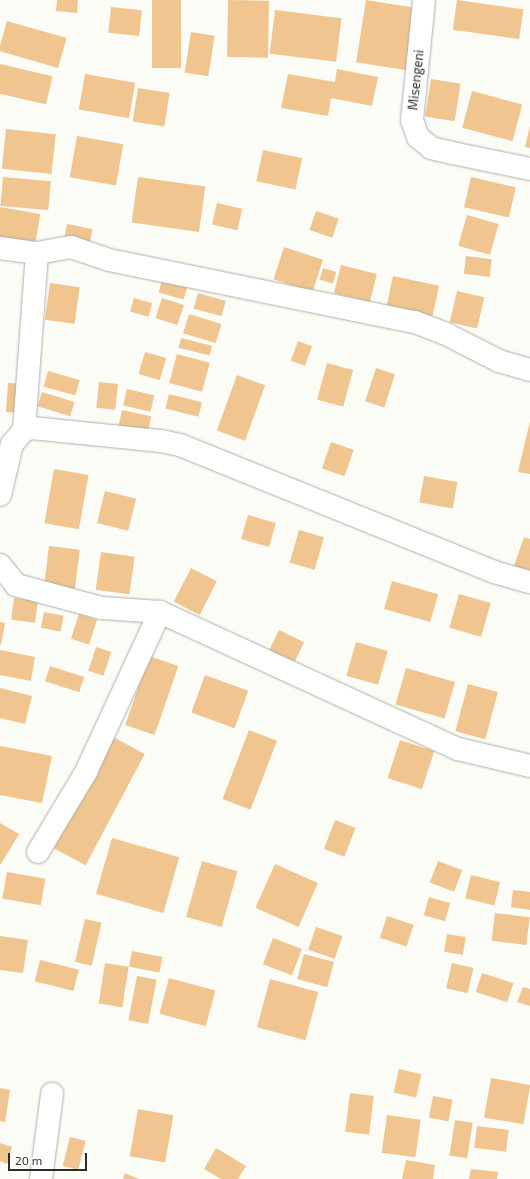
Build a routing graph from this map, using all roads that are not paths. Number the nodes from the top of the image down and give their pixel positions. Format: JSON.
{"nodes":[{"id":1,"x":424,"y":0,"type":"edge"},
{"id":2,"x":530,"y":169,"type":"edge"},
{"id":3,"x":0,"y":248,"type":"edge"},
{"id":4,"x":37,"y":253,"type":"junction"},
{"id":5,"x":530,"y":370,"type":"edge"},
{"id":6,"x":24,"y":430,"type":"junction"},
{"id":7,"x":0,"y":495,"type":"edge"},
{"id":8,"x":0,"y":565,"type":"edge"},
{"id":9,"x":530,"y":582,"type":"edge"},
{"id":10,"x":160,"y":612,"type":"junction"},
{"id":11,"x":530,"y":766,"type":"edge"},
{"id":12,"x":38,"y":852,"type":"dead end"},
{"id":13,"x":52,"y":1094,"type":"dead end"},
{"id":14,"x":41,"y":1179,"type":"edge"}],
"edges":[{"from":1,"to":2,"type":"street","name":"Misengeni"},
{"from":3,"to":4,"type":"street"},
{"from":4,"to":5,"type":"street"},
{"from":4,"to":6,"type":"street"},
{"from":6,"to":7,"type":"street"},
{"from":6,"to":9,"type":"street"},
{"from":8,"to":10,"type":"street"},
{"from":10,"to":11,"type":"street"},
{"from":10,"to":12,"type":"street"},
{"from":13,"to":14,"type":"street"}]}
